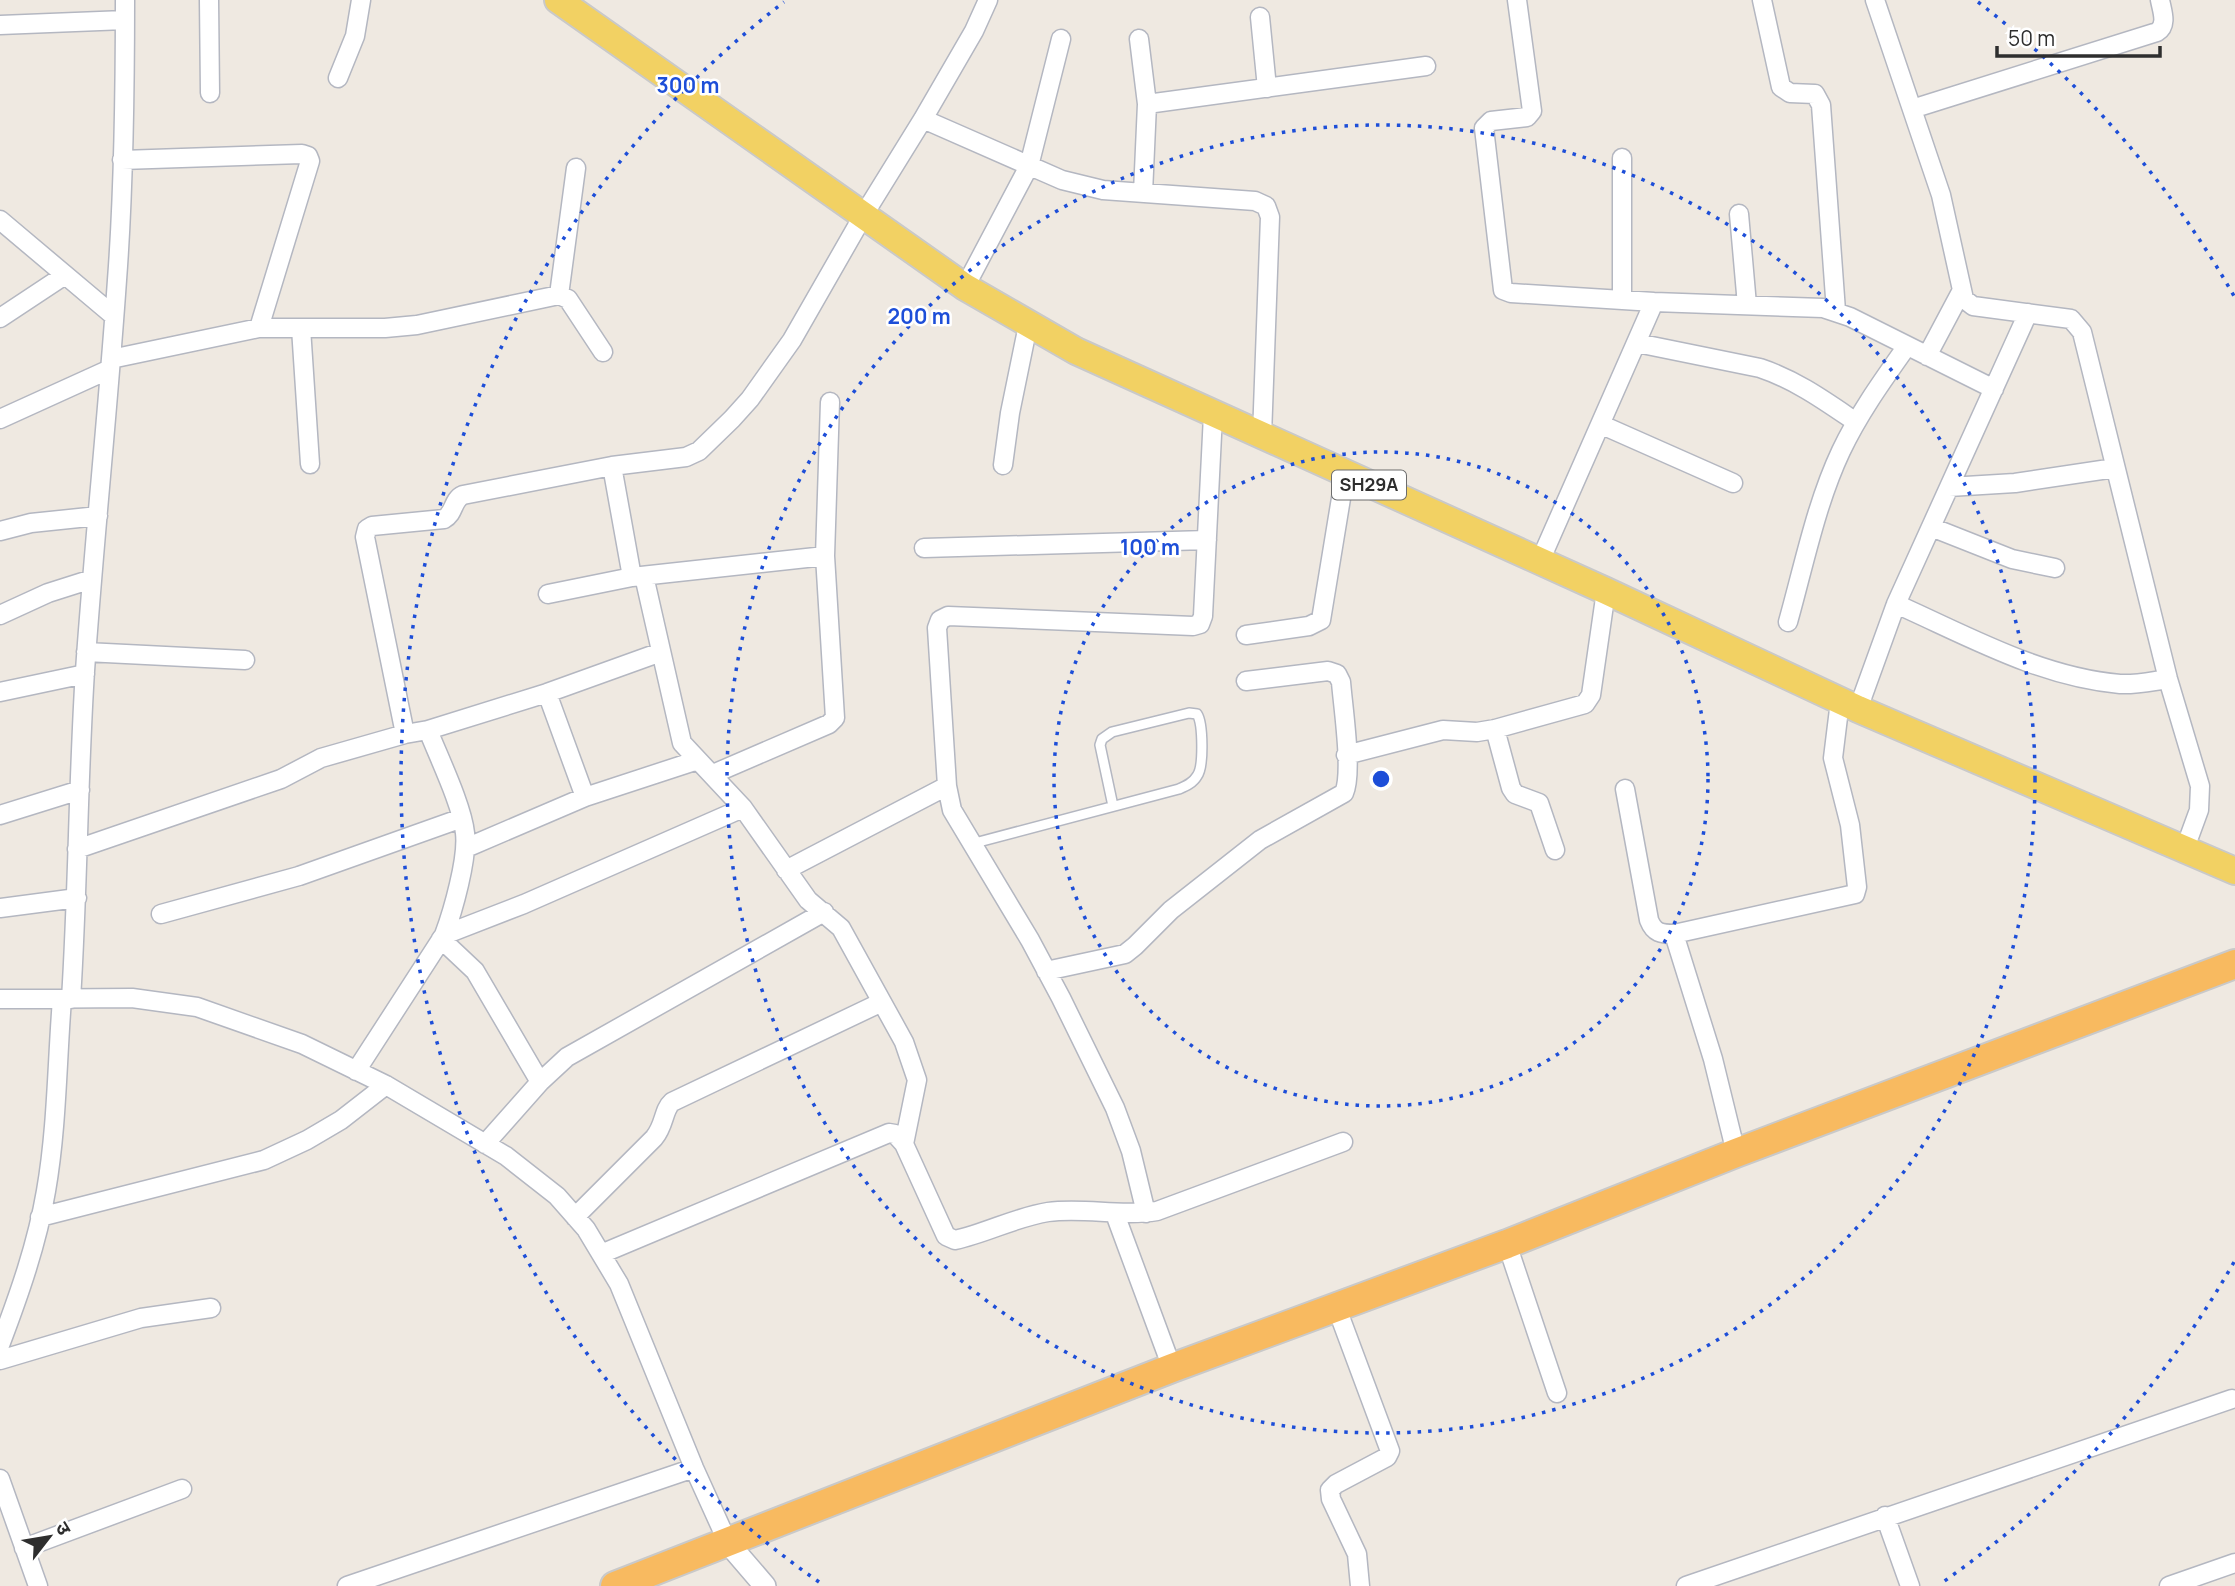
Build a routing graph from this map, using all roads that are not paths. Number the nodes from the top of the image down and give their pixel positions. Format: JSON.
{"nodes":[{"id":1,"x":125,"y":0,"type":"edge"},
{"id":2,"x":209,"y":0,"type":"edge"},
{"id":3,"x":361,"y":0,"type":"edge"},
{"id":4,"x":558,"y":0,"type":"edge"},
{"id":5,"x":988,"y":0,"type":"edge"},
{"id":6,"x":1517,"y":0,"type":"edge"},
{"id":7,"x":1762,"y":0,"type":"edge"},
{"id":8,"x":1875,"y":0,"type":"edge"},
{"id":9,"x":2160,"y":0,"type":"edge"},
{"id":10,"x":1260,"y":17,"type":"dead end"},
{"id":11,"x":125,"y":20,"type":"junction"},
{"id":12,"x":0,"y":25,"type":"edge"},
{"id":13,"x":1061,"y":39,"type":"dead end"},
{"id":14,"x":1139,"y":39,"type":"dead end"},
{"id":15,"x":1426,"y":66,"type":"dead end"},
{"id":16,"x":338,"y":78,"type":"dead end"},
{"id":17,"x":1267,"y":88,"type":"junction"},
{"id":18,"x":210,"y":93,"type":"dead end"},
{"id":19,"x":1147,"y":104,"type":"junction"},
{"id":20,"x":1912,"y":109,"type":"junction"},
{"id":21,"x":923,"y":120,"type":"junction"},
{"id":22,"x":1622,"y":158,"type":"dead end"},
{"id":23,"x":122,"y":160,"type":"junction"},
{"id":24,"x":1029,"y":166,"type":"junction"},
{"id":25,"x":576,"y":168,"type":"dead end"},
{"id":26,"x":1143,"y":193,"type":"junction"},
{"id":27,"x":1739,"y":214,"type":"dead end"},
{"id":28,"x":863,"y":216,"type":"junction"},
{"id":29,"x":1,"y":222,"type":"edge"},
{"id":30,"x":65,"y":275,"type":"junction"},
{"id":31,"x":965,"y":286,"type":"junction"},
{"id":32,"x":1961,"y":292,"type":"junction"},
{"id":33,"x":558,"y":295,"type":"junction"},
{"id":34,"x":1622,"y":300,"type":"junction"},
{"id":35,"x":1654,"y":302,"type":"junction"},
{"id":36,"x":1747,"y":305,"type":"junction"},
{"id":37,"x":1836,"y":311,"type":"junction"},
{"id":38,"x":2028,"y":313,"type":"junction"},
{"id":39,"x":114,"y":316,"type":"junction"},
{"id":40,"x":0,"y":318,"type":"edge"},
{"id":41,"x":1028,"y":325,"type":"junction"},
{"id":42,"x":259,"y":328,"type":"junction"},
{"id":43,"x":301,"y":328,"type":"junction"},
{"id":44,"x":1637,"y":343,"type":"junction"},
{"id":45,"x":1907,"y":346,"type":"junction"},
{"id":46,"x":603,"y":352,"type":"dead end"},
{"id":47,"x":1927,"y":356,"type":"junction"},
{"id":48,"x":110,"y":364,"type":"junction"},
{"id":49,"x":1994,"y":389,"type":"junction"},
{"id":50,"x":830,"y":401,"type":"dead end"},
{"id":51,"x":1213,"y":415,"type":"junction"},
{"id":52,"x":0,"y":419,"type":"edge"},
{"id":53,"x":1856,"y":422,"type":"junction"},
{"id":54,"x":1602,"y":425,"type":"junction"},
{"id":55,"x":1262,"y":436,"type":"junction"},
{"id":56,"x":310,"y":464,"type":"dead end"},
{"id":57,"x":1003,"y":465,"type":"dead end"},
{"id":58,"x":612,"y":466,"type":"junction"},
{"id":59,"x":2115,"y":468,"type":"junction"},
{"id":60,"x":1345,"y":474,"type":"junction"},
{"id":61,"x":1733,"y":483,"type":"dead end"},
{"id":62,"x":1949,"y":487,"type":"junction"},
{"id":63,"x":98,"y":516,"type":"junction"},
{"id":64,"x":1931,"y":527,"type":"junction"},
{"id":65,"x":0,"y":530,"type":"edge"},
{"id":66,"x":1206,"y":540,"type":"junction"},
{"id":67,"x":925,"y":548,"type":"dead end"},
{"id":68,"x":825,"y":556,"type":"junction"},
{"id":69,"x":1540,"y":561,"type":"junction"},
{"id":70,"x":2055,"y":568,"type":"dead end"},
{"id":71,"x":638,"y":576,"type":"junction"},
{"id":72,"x":92,"y":579,"type":"junction"},
{"id":73,"x":1606,"y":591,"type":"junction"},
{"id":74,"x":548,"y":594,"type":"dead end"},
{"id":75,"x":1896,"y":604,"type":"junction"},
{"id":76,"x":0,"y":615,"type":"edge"},
{"id":77,"x":1788,"y":622,"type":"dead end"},
{"id":78,"x":1246,"y":635,"type":"dead end"},
{"id":79,"x":661,"y":652,"type":"junction"},
{"id":80,"x":86,"y":653,"type":"junction"},
{"id":81,"x":244,"y":660,"type":"dead end"},
{"id":82,"x":85,"y":674,"type":"junction"},
{"id":83,"x":2168,"y":679,"type":"junction"},
{"id":84,"x":1246,"y":681,"type":"dead end"},
{"id":85,"x":0,"y":692,"type":"edge"},
{"id":86,"x":547,"y":693,"type":"junction"},
{"id":87,"x":1849,"y":705,"type":"junction"},
{"id":88,"x":1495,"y":729,"type":"junction"},
{"id":89,"x":428,"y":730,"type":"junction"},
{"id":90,"x":404,"y":734,"type":"junction"},
{"id":91,"x":1346,"y":755,"type":"junction"},
{"id":92,"x":698,"y":760,"type":"junction"},
{"id":93,"x":713,"y":774,"type":"junction"},
{"id":94,"x":947,"y":786,"type":"junction"},
{"id":95,"x":1625,"y":789,"type":"dead end"},
{"id":96,"x":80,"y":790,"type":"junction"},
{"id":97,"x":584,"y":797,"type":"junction"},
{"id":98,"x":1112,"y":806,"type":"junction"},
{"id":99,"x":743,"y":808,"type":"junction"},
{"id":100,"x":0,"y":815,"type":"edge"},
{"id":101,"x":462,"y":818,"type":"junction"},
{"id":102,"x":971,"y":844,"type":"junction"},
{"id":103,"x":466,"y":848,"type":"junction"},
{"id":104,"x":77,"y":849,"type":"junction"},
{"id":105,"x":1555,"y":850,"type":"dead end"},
{"id":106,"x":2184,"y":850,"type":"junction"},
{"id":107,"x":786,"y":870,"type":"junction"},
{"id":108,"x":2235,"y":871,"type":"edge"},
{"id":109,"x":77,"y":898,"type":"junction"},
{"id":110,"x":0,"y":908,"type":"edge"},
{"id":111,"x":824,"y":912,"type":"junction"},
{"id":112,"x":161,"y":914,"type":"dead end"},
{"id":113,"x":1674,"y":934,"type":"junction"},
{"id":114,"x":442,"y":937,"type":"junction"},
{"id":115,"x":2235,"y":964,"type":"edge"},
{"id":116,"x":1046,"y":971,"type":"junction"},
{"id":117,"x":0,"y":999,"type":"edge"},
{"id":118,"x":66,"y":999,"type":"junction"},
{"id":119,"x":882,"y":1002,"type":"junction"},
{"id":120,"x":356,"y":1071,"type":"junction"},
{"id":121,"x":540,"y":1082,"type":"junction"},
{"id":122,"x":386,"y":1086,"type":"junction"},
{"id":123,"x":1343,"y":1142,"type":"dead end"},
{"id":124,"x":485,"y":1144,"type":"junction"},
{"id":125,"x":904,"y":1144,"type":"junction"},
{"id":126,"x":1737,"y":1153,"type":"junction"},
{"id":127,"x":1146,"y":1213,"type":"junction"},
{"id":128,"x":1115,"y":1214,"type":"junction"},
{"id":129,"x":40,"y":1217,"type":"junction"},
{"id":130,"x":575,"y":1217,"type":"junction"},
{"id":131,"x":1507,"y":1244,"type":"junction"},
{"id":132,"x":601,"y":1254,"type":"junction"},
{"id":133,"x":1336,"y":1306,"type":"junction"},
{"id":134,"x":211,"y":1308,"type":"dead end"},
{"id":135,"x":0,"y":1345,"type":"edge"},
{"id":136,"x":0,"y":1360,"type":"edge"},
{"id":137,"x":1172,"y":1368,"type":"junction"},
{"id":138,"x":1557,"y":1393,"type":"dead end"},
{"id":139,"x":2232,"y":1399,"type":"dead end"},
{"id":140,"x":694,"y":1468,"type":"junction"},
{"id":141,"x":0,"y":1479,"type":"edge"},
{"id":142,"x":182,"y":1489,"type":"dead end"},
{"id":143,"x":1885,"y":1516,"type":"junction"},
{"id":144,"x":728,"y":1543,"type":"junction"},
{"id":145,"x":24,"y":1548,"type":"junction"},
{"id":146,"x":2235,"y":1563,"type":"edge"},
{"id":147,"x":38,"y":1586,"type":"edge"},
{"id":148,"x":347,"y":1586,"type":"edge"},
{"id":149,"x":615,"y":1586,"type":"edge"},
{"id":150,"x":765,"y":1586,"type":"edge"},
{"id":151,"x":1360,"y":1586,"type":"edge"},
{"id":152,"x":1686,"y":1586,"type":"edge"},
{"id":153,"x":1910,"y":1586,"type":"edge"},
{"id":154,"x":2169,"y":1586,"type":"edge"}],
"edges":[{"from":1,"to":11,"type":"street"},
{"from":2,"to":18,"type":"street"},
{"from":3,"to":16,"type":"street"},
{"from":4,"to":28,"type":"main road","number":"SH29A"},
{"from":5,"to":21,"type":"street"},
{"from":6,"to":34,"type":"street"},
{"from":7,"to":37,"type":"street"},
{"from":8,"to":20,"type":"street"},
{"from":9,"to":20,"type":"street"},
{"from":10,"to":17,"type":"street"},
{"from":11,"to":12,"type":"street"},
{"from":11,"to":23,"type":"street"},
{"from":13,"to":24,"type":"street"},
{"from":14,"to":19,"type":"street"},
{"from":15,"to":17,"type":"street"},
{"from":17,"to":19,"type":"street"},
{"from":19,"to":26,"type":"street"},
{"from":20,"to":32,"type":"street"},
{"from":21,"to":24,"type":"street"},
{"from":21,"to":28,"type":"street"},
{"from":22,"to":34,"type":"street"},
{"from":23,"to":39,"type":"street"},
{"from":23,"to":42,"type":"street"},
{"from":24,"to":26,"type":"street"},
{"from":24,"to":31,"type":"street"},
{"from":25,"to":33,"type":"street"},
{"from":26,"to":55,"type":"street"},
{"from":27,"to":36,"type":"street"},
{"from":28,"to":31,"type":"main road","number":"SH29A"},
{"from":28,"to":58,"type":"street"},
{"from":29,"to":30,"type":"street"},
{"from":30,"to":39,"type":"street"},
{"from":30,"to":40,"type":"street"},
{"from":31,"to":41,"type":"main road","number":"SH29A"},
{"from":32,"to":38,"type":"street"},
{"from":32,"to":47,"type":"street"},
{"from":33,"to":43,"type":"street"},
{"from":33,"to":46,"type":"street"},
{"from":34,"to":35,"type":"street"},
{"from":35,"to":36,"type":"street"},
{"from":35,"to":44,"type":"street"},
{"from":36,"to":37,"type":"street"},
{"from":37,"to":45,"type":"street"},
{"from":38,"to":49,"type":"street"},
{"from":38,"to":59,"type":"street"},
{"from":39,"to":48,"type":"street"},
{"from":41,"to":51,"type":"main road","number":"SH29A"},
{"from":41,"to":57,"type":"street"},
{"from":42,"to":43,"type":"street"},
{"from":42,"to":48,"type":"street"},
{"from":43,"to":56,"type":"street"},
{"from":44,"to":53,"type":"street"},
{"from":44,"to":54,"type":"street"},
{"from":45,"to":47,"type":"street"},
{"from":45,"to":53,"type":"street"},
{"from":47,"to":49,"type":"street"},
{"from":48,"to":52,"type":"street"},
{"from":48,"to":63,"type":"street"},
{"from":49,"to":62,"type":"street"},
{"from":50,"to":68,"type":"street"},
{"from":51,"to":55,"type":"main road","number":"SH29A"},
{"from":51,"to":66,"type":"street"},
{"from":53,"to":77,"type":"street"},
{"from":54,"to":61,"type":"street"},
{"from":54,"to":69,"type":"street"},
{"from":55,"to":60,"type":"main road","number":"SH29A"},
{"from":58,"to":71,"type":"street"},
{"from":58,"to":90,"type":"street"},
{"from":59,"to":62,"type":"street"},
{"from":59,"to":83,"type":"street"},
{"from":60,"to":69,"type":"main road","number":"SH29A"},
{"from":60,"to":78,"type":"street"},
{"from":62,"to":64,"type":"street"},
{"from":63,"to":65,"type":"street"},
{"from":63,"to":72,"type":"street"},
{"from":64,"to":70,"type":"street"},
{"from":64,"to":75,"type":"street"},
{"from":66,"to":67,"type":"street"},
{"from":66,"to":94,"type":"street"},
{"from":68,"to":71,"type":"street"},
{"from":68,"to":93,"type":"street"},
{"from":69,"to":73,"type":"main road","number":"SH29A"},
{"from":71,"to":74,"type":"street"},
{"from":71,"to":79,"type":"street"},
{"from":72,"to":76,"type":"street"},
{"from":72,"to":80,"type":"street"},
{"from":73,"to":87,"type":"main road","number":"SH29A"},
{"from":73,"to":88,"type":"street"},
{"from":75,"to":83,"type":"street"},
{"from":75,"to":87,"type":"street"},
{"from":79,"to":86,"type":"street"},
{"from":79,"to":92,"type":"street"},
{"from":80,"to":81,"type":"street"},
{"from":80,"to":82,"type":"street"},
{"from":82,"to":85,"type":"street"},
{"from":82,"to":96,"type":"street"},
{"from":83,"to":106,"type":"street"},
{"from":84,"to":91,"type":"street"},
{"from":86,"to":89,"type":"street"},
{"from":86,"to":97,"type":"street"},
{"from":87,"to":106,"type":"main road","number":"SH29A"},
{"from":87,"to":113,"type":"street"},
{"from":88,"to":91,"type":"street"},
{"from":88,"to":105,"type":"street"},
{"from":89,"to":90,"type":"street"},
{"from":89,"to":101,"type":"street"},
{"from":90,"to":104,"type":"street"},
{"from":91,"to":116,"type":"street"},
{"from":92,"to":93,"type":"street"},
{"from":92,"to":97,"type":"street"},
{"from":93,"to":99,"type":"street"},
{"from":94,"to":102,"type":"street"},
{"from":94,"to":107,"type":"street"},
{"from":95,"to":113,"type":"street"},
{"from":96,"to":100,"type":"street"},
{"from":96,"to":104,"type":"street"},
{"from":97,"to":103,"type":"street"},
{"from":98,"to":98,"type":"lane"},
{"from":98,"to":102,"type":"lane"},
{"from":99,"to":107,"type":"street"},
{"from":99,"to":114,"type":"street"},
{"from":101,"to":103,"type":"street"},
{"from":101,"to":112,"type":"street"},
{"from":102,"to":116,"type":"street"},
{"from":103,"to":114,"type":"street"},
{"from":104,"to":109,"type":"street"},
{"from":106,"to":108,"type":"main road","number":"SH29A"},
{"from":107,"to":111,"type":"street"},
{"from":109,"to":110,"type":"street"},
{"from":109,"to":118,"type":"street"},
{"from":111,"to":119,"type":"street"},
{"from":111,"to":121,"type":"street"},
{"from":113,"to":126,"type":"street"},
{"from":114,"to":120,"type":"street"},
{"from":114,"to":121,"type":"street"},
{"from":115,"to":126,"type":"highway"},
{"from":116,"to":127,"type":"street"},
{"from":117,"to":118,"type":"street"},
{"from":118,"to":120,"type":"street"},
{"from":118,"to":129,"type":"street"},
{"from":119,"to":125,"type":"street"},
{"from":119,"to":130,"type":"street"},
{"from":120,"to":122,"type":"street"},
{"from":121,"to":124,"type":"street"},
{"from":122,"to":124,"type":"street"},
{"from":122,"to":129,"type":"street"},
{"from":123,"to":127,"type":"street"},
{"from":124,"to":130,"type":"street"},
{"from":125,"to":128,"type":"street"},
{"from":125,"to":132,"type":"street"},
{"from":126,"to":131,"type":"highway"},
{"from":127,"to":128,"type":"street"},
{"from":128,"to":137,"type":"street"},
{"from":129,"to":135,"type":"street"},
{"from":130,"to":132,"type":"street"},
{"from":131,"to":133,"type":"highway"},
{"from":131,"to":138,"type":"street"},
{"from":132,"to":140,"type":"street"},
{"from":133,"to":137,"type":"highway"},
{"from":133,"to":151,"type":"street"},
{"from":134,"to":136,"type":"street"},
{"from":137,"to":144,"type":"highway"},
{"from":139,"to":143,"type":"street"},
{"from":140,"to":144,"type":"street"},
{"from":140,"to":148,"type":"street"},
{"from":141,"to":145,"type":"street"},
{"from":142,"to":145,"type":"street"},
{"from":143,"to":152,"type":"street"},
{"from":143,"to":153,"type":"street"},
{"from":144,"to":149,"type":"highway"},
{"from":144,"to":150,"type":"street"},
{"from":145,"to":147,"type":"street"},
{"from":146,"to":154,"type":"street"}]}
